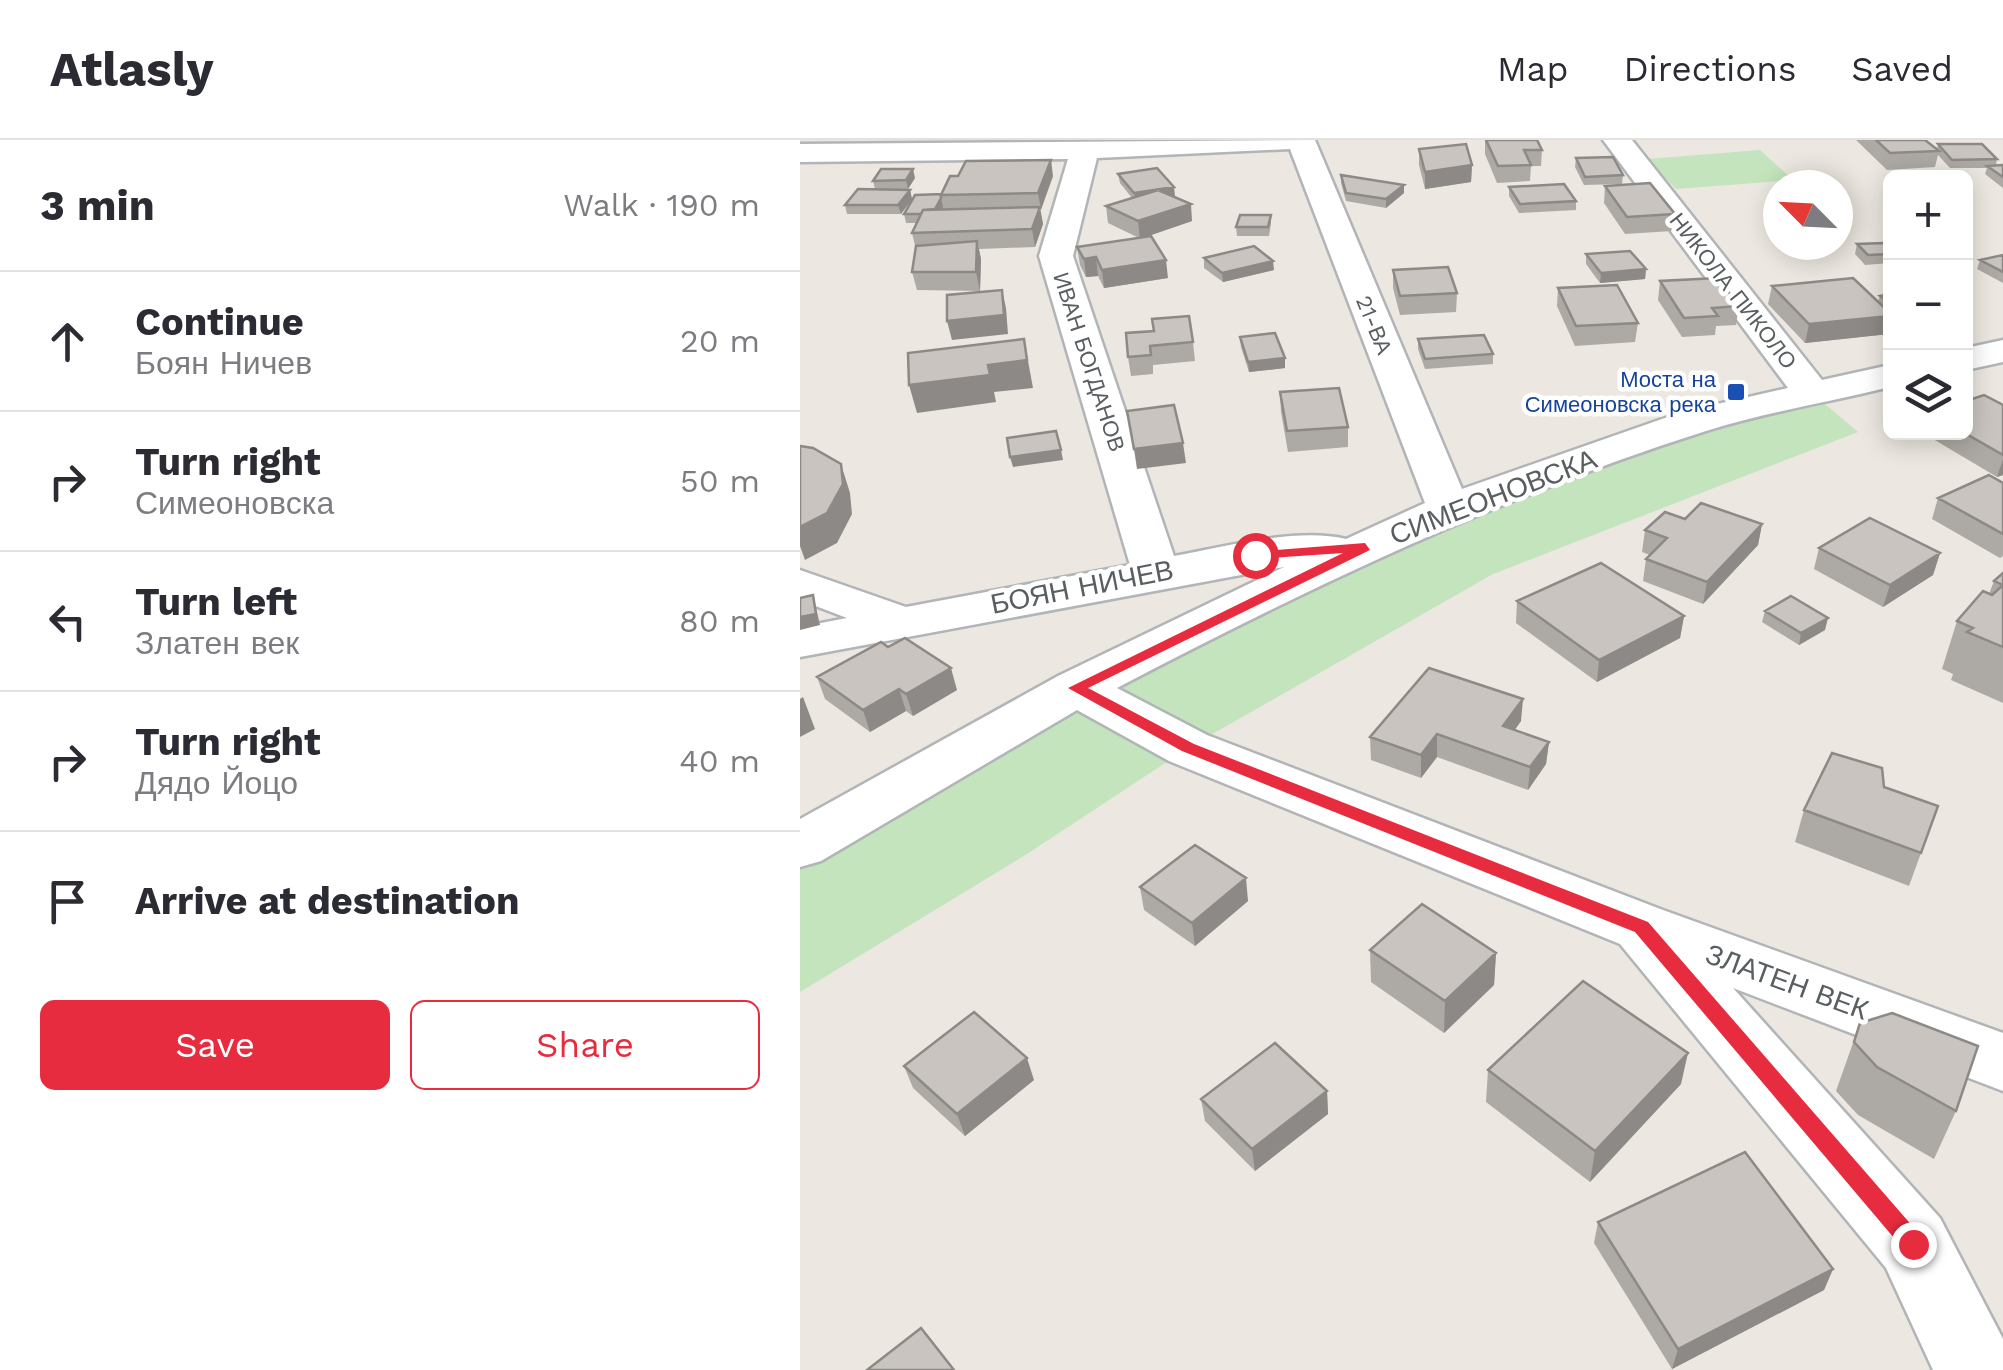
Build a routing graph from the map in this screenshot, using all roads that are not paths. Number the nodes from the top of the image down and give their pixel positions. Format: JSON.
{"nodes":[{"id":1,"x":1299,"y":140,"type":"edge"},
{"id":2,"x":1617,"y":140,"type":"edge"},
{"id":3,"x":1085,"y":150,"type":"junction"},
{"id":4,"x":800,"y":153,"type":"edge"},
{"id":5,"x":2003,"y":350,"type":"edge"},
{"id":6,"x":1973,"y":357,"type":"edge"},
{"id":7,"x":1883,"y":378,"type":"edge"},
{"id":8,"x":1813,"y":394,"type":"junction"},
{"id":9,"x":1450,"y":508,"type":"junction"},
{"id":10,"x":1365,"y":547,"type":"junction"},
{"id":11,"x":1156,"y":572,"type":"junction"},
{"id":12,"x":800,"y":584,"type":"edge"},
{"id":13,"x":904,"y":622,"type":"junction"},
{"id":14,"x":800,"y":642,"type":"edge"},
{"id":15,"x":1076,"y":688,"type":"junction"},
{"id":16,"x":800,"y":846,"type":"edge"},
{"id":17,"x":1642,"y":927,"type":"junction"},
{"id":18,"x":2003,"y":1062,"type":"edge"},
{"id":19,"x":1975,"y":1370,"type":"edge"}],
"edges":[{"from":1,"to":3,"type":"street"},
{"from":1,"to":9,"type":"street","name":"21-ВА"},
{"from":2,"to":8,"type":"street","name":"НИКОЛА ПИКОЛО"},
{"from":3,"to":4,"type":"street"},
{"from":3,"to":11,"type":"street","name":"ИВАН БОГДАНОВ"},
{"from":5,"to":6,"type":"street"},
{"from":7,"to":8,"type":"street","name":"СИМЕОНОВСКА"},
{"from":8,"to":9,"type":"street","name":"СИМЕОНОВСКА"},
{"from":9,"to":10,"type":"street","name":"СИМЕОНОВСКА"},
{"from":10,"to":11,"type":"street","name":"БОЯН НИЧЕВ"},
{"from":10,"to":15,"type":"street","name":"СИМЕОНОВСКА"},
{"from":11,"to":13,"type":"street","name":"БОЯН НИЧЕВ"},
{"from":12,"to":13,"type":"street"},
{"from":13,"to":14,"type":"street","name":"БОЯН НИЧЕВ"},
{"from":15,"to":16,"type":"street","name":"СИМЕОНОВСКА"},
{"from":15,"to":17,"type":"street","name":"ЗЛАТЕН ВЕК"},
{"from":17,"to":18,"type":"street","name":"ЗЛАТЕН ВЕК"},
{"from":17,"to":19,"type":"street"}]}
